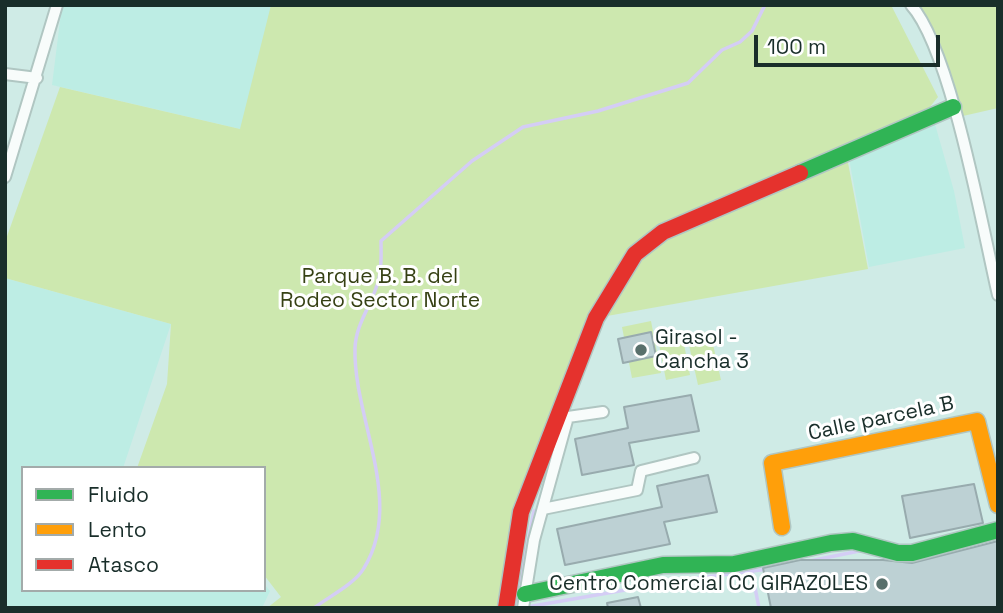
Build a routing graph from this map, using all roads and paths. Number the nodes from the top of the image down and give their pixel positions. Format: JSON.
{"nodes":[{"id":1,"x":58,"y":5,"type":"edge"},
{"id":2,"x":915,"y":7,"type":"edge"},
{"id":3,"x":5,"y":74,"type":"edge"},
{"id":4,"x":37,"y":78,"type":"junction"},
{"id":5,"x":953,"y":107,"type":"junction"},
{"id":6,"x":5,"y":177,"type":"edge"},
{"id":7,"x":998,"y":295,"type":"edge"},
{"id":8,"x":603,"y":412,"type":"dead end"},
{"id":9,"x":694,"y":457,"type":"dead end"},
{"id":10,"x":998,"y":505,"type":"edge"},
{"id":11,"x":543,"y":509,"type":"junction"},
{"id":12,"x":782,"y":527,"type":"dead end"},
{"id":13,"x":998,"y":530,"type":"edge"},
{"id":14,"x":524,"y":601,"type":"edge"},
{"id":15,"x":506,"y":608,"type":"edge"}],
"edges":[{"from":1,"to":4,"type":"street"},
{"from":2,"to":5,"type":"street"},
{"from":3,"to":4,"type":"street"},
{"from":4,"to":6,"type":"street"},
{"from":5,"to":7,"type":"street"},
{"from":5,"to":15,"type":"street"},
{"from":8,"to":11,"type":"street"},
{"from":9,"to":11,"type":"street"},
{"from":10,"to":12,"type":"street","name":"Calle parcela B"},
{"from":11,"to":14,"type":"street"},
{"from":13,"to":14,"type":"street"}]}
